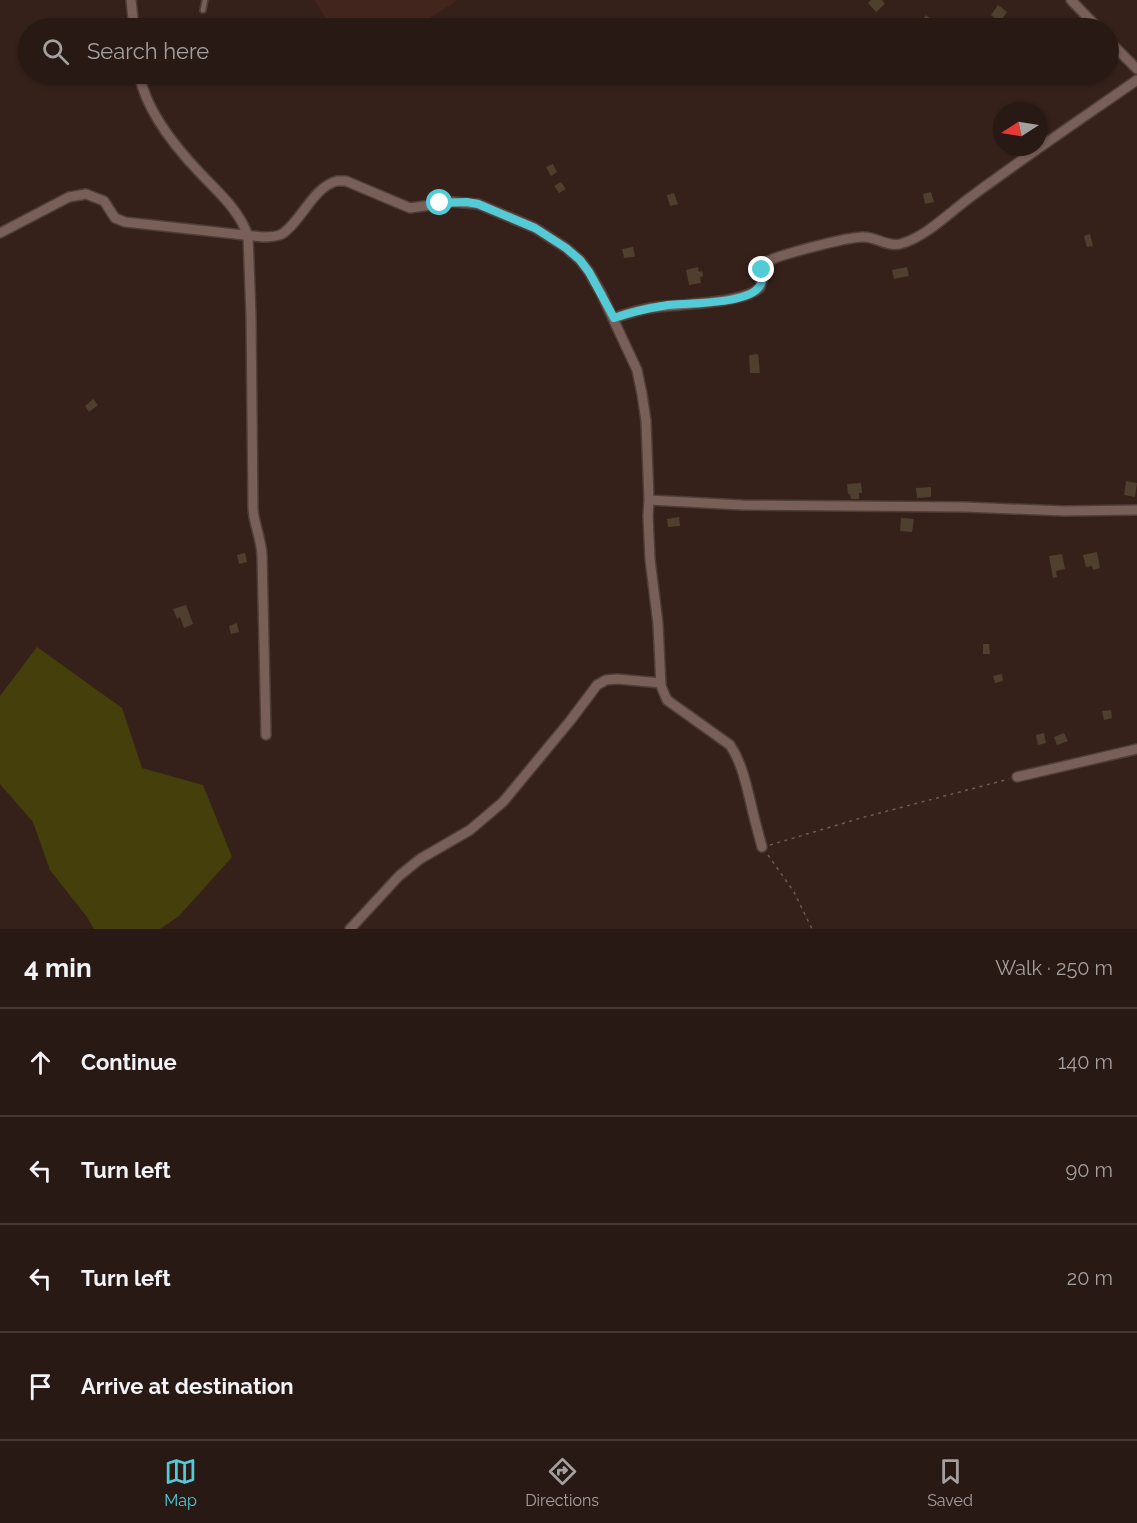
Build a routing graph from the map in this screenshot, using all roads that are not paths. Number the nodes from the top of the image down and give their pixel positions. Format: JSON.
{"nodes":[{"id":1,"x":131,"y":0,"type":"edge"},
{"id":2,"x":205,"y":0,"type":"edge"},
{"id":3,"x":1071,"y":0,"type":"edge"},
{"id":4,"x":203,"y":10,"type":"dead end"},
{"id":5,"x":133,"y":18,"type":"edge"},
{"id":6,"x":1088,"y":18,"type":"edge"},
{"id":7,"x":1119,"y":51,"type":"edge"},
{"id":8,"x":1137,"y":69,"type":"edge"},
{"id":9,"x":1137,"y":80,"type":"edge"},
{"id":10,"x":141,"y":84,"type":"edge"},
{"id":11,"x":0,"y":233,"type":"edge"},
{"id":12,"x":248,"y":236,"type":"junction"},
{"id":13,"x":614,"y":318,"type":"junction"},
{"id":14,"x":648,"y":500,"type":"junction"},
{"id":15,"x":1137,"y":510,"type":"edge"},
{"id":16,"x":660,"y":682,"type":"junction"},
{"id":17,"x":266,"y":735,"type":"dead end"},
{"id":18,"x":1137,"y":749,"type":"edge"},
{"id":19,"x":1017,"y":777,"type":"road end"},
{"id":20,"x":762,"y":847,"type":"road end"},
{"id":21,"x":350,"y":929,"type":"edge"}],
"edges":[{"from":1,"to":5,"type":"street"},
{"from":2,"to":4,"type":"lane"},
{"from":3,"to":6,"type":"street"},
{"from":7,"to":8,"type":"street"},
{"from":9,"to":13,"type":"street"},
{"from":10,"to":12,"type":"street"},
{"from":11,"to":12,"type":"street"},
{"from":12,"to":13,"type":"street"},
{"from":12,"to":17,"type":"street"},
{"from":13,"to":14,"type":"street"},
{"from":14,"to":15,"type":"street"},
{"from":14,"to":16,"type":"street"},
{"from":16,"to":20,"type":"street"},
{"from":16,"to":21,"type":"street"},
{"from":18,"to":19,"type":"street"}]}
